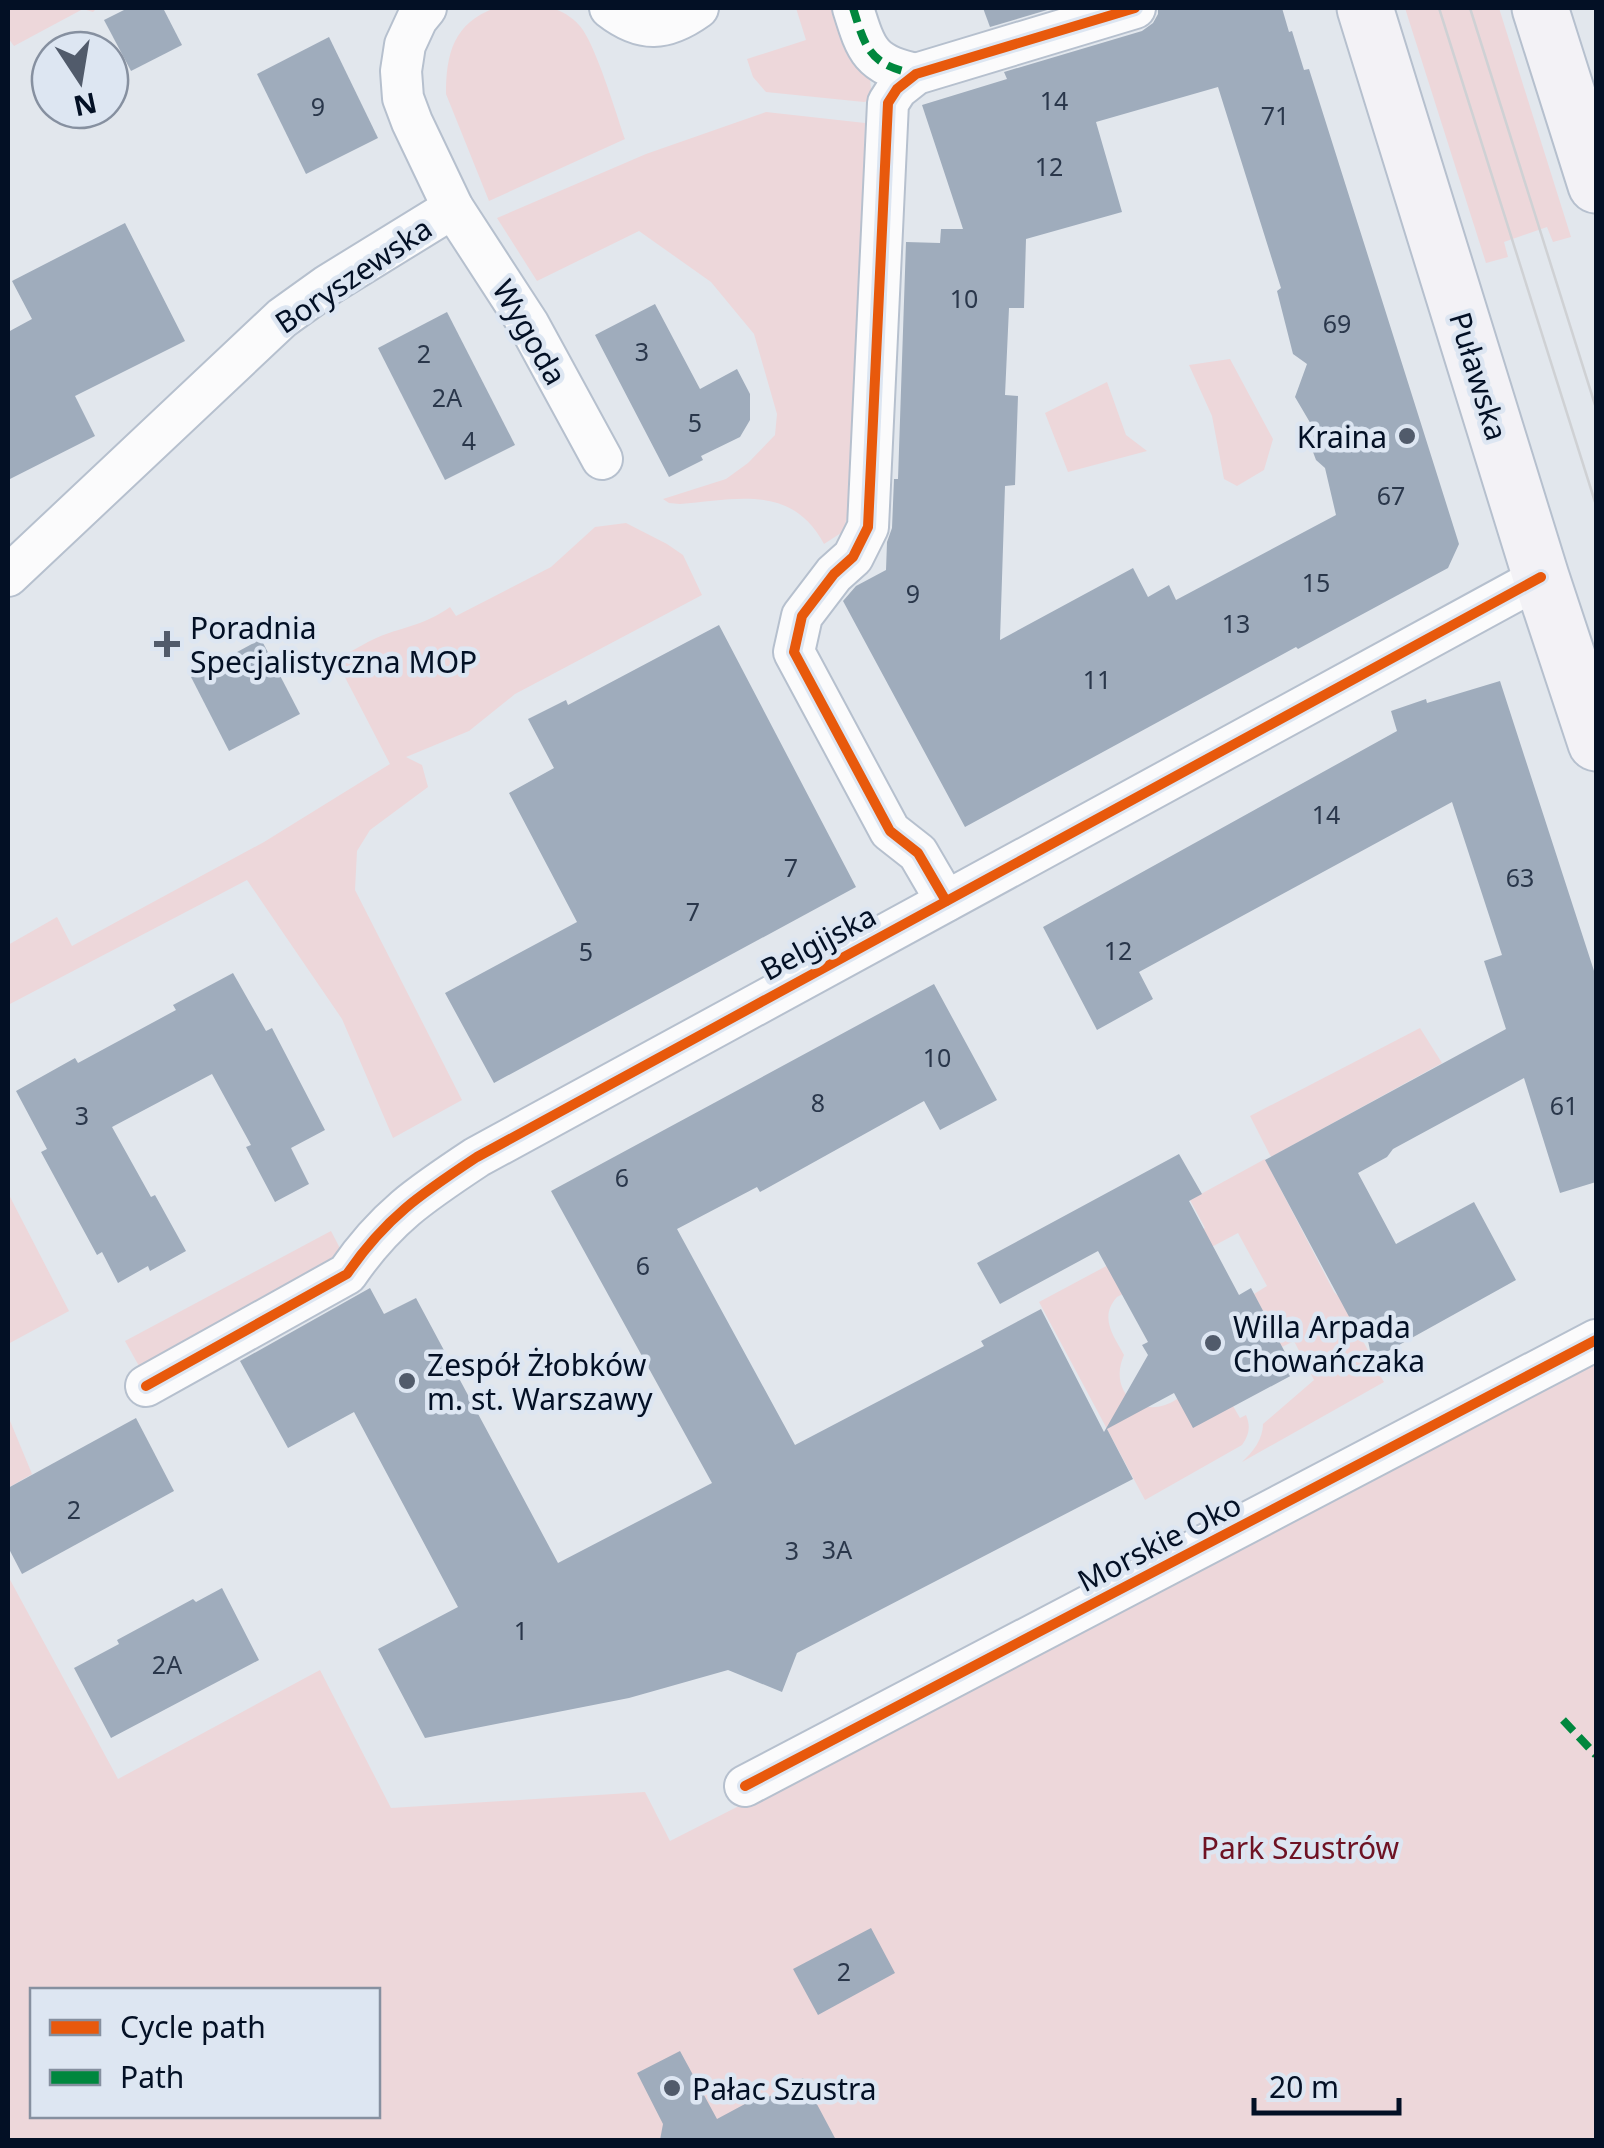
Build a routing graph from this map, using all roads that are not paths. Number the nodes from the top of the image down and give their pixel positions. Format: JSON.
{"nodes":[{"id":1,"x":426,"y":8,"type":"edge"},
{"id":2,"x":610,"y":8,"type":"edge"},
{"id":3,"x":698,"y":8,"type":"edge"},
{"id":4,"x":853,"y":8,"type":"edge"},
{"id":5,"x":1136,"y":8,"type":"edge"},
{"id":6,"x":1365,"y":8,"type":"edge"},
{"id":7,"x":1540,"y":8,"type":"edge"},
{"id":8,"x":916,"y":74,"type":"junction"},
{"id":9,"x":1579,"y":82,"type":"edge"},
{"id":10,"x":1596,"y":185,"type":"edge"},
{"id":11,"x":453,"y":208,"type":"junction"},
{"id":12,"x":602,"y":459,"type":"dead end"},
{"id":13,"x":8,"y":576,"type":"edge"},
{"id":14,"x":1541,"y":576,"type":"junction"},
{"id":15,"x":1596,"y":743,"type":"edge"},
{"id":16,"x":946,"y":901,"type":"junction"},
{"id":17,"x":1596,"y":1340,"type":"edge"},
{"id":18,"x":146,"y":1386,"type":"dead end"},
{"id":19,"x":744,"y":1786,"type":"dead end"}],
"edges":[{"from":1,"to":11,"type":"street","name":"Boryszewska"},
{"from":2,"to":3,"type":"street"},
{"from":4,"to":8,"type":"street"},
{"from":5,"to":8,"type":"street"},
{"from":6,"to":14,"type":"main road","name":"Puławska"},
{"from":7,"to":9,"type":"main road"},
{"from":8,"to":16,"type":"street"},
{"from":9,"to":10,"type":"main road"},
{"from":11,"to":12,"type":"street","name":"Wygoda"},
{"from":11,"to":13,"type":"street","name":"Boryszewska"},
{"from":14,"to":15,"type":"main road","name":"Puławska"},
{"from":14,"to":16,"type":"street","name":"Belgijska"},
{"from":16,"to":18,"type":"street","name":"Belgijska"},
{"from":17,"to":19,"type":"street","name":"Morskie Oko"}]}
